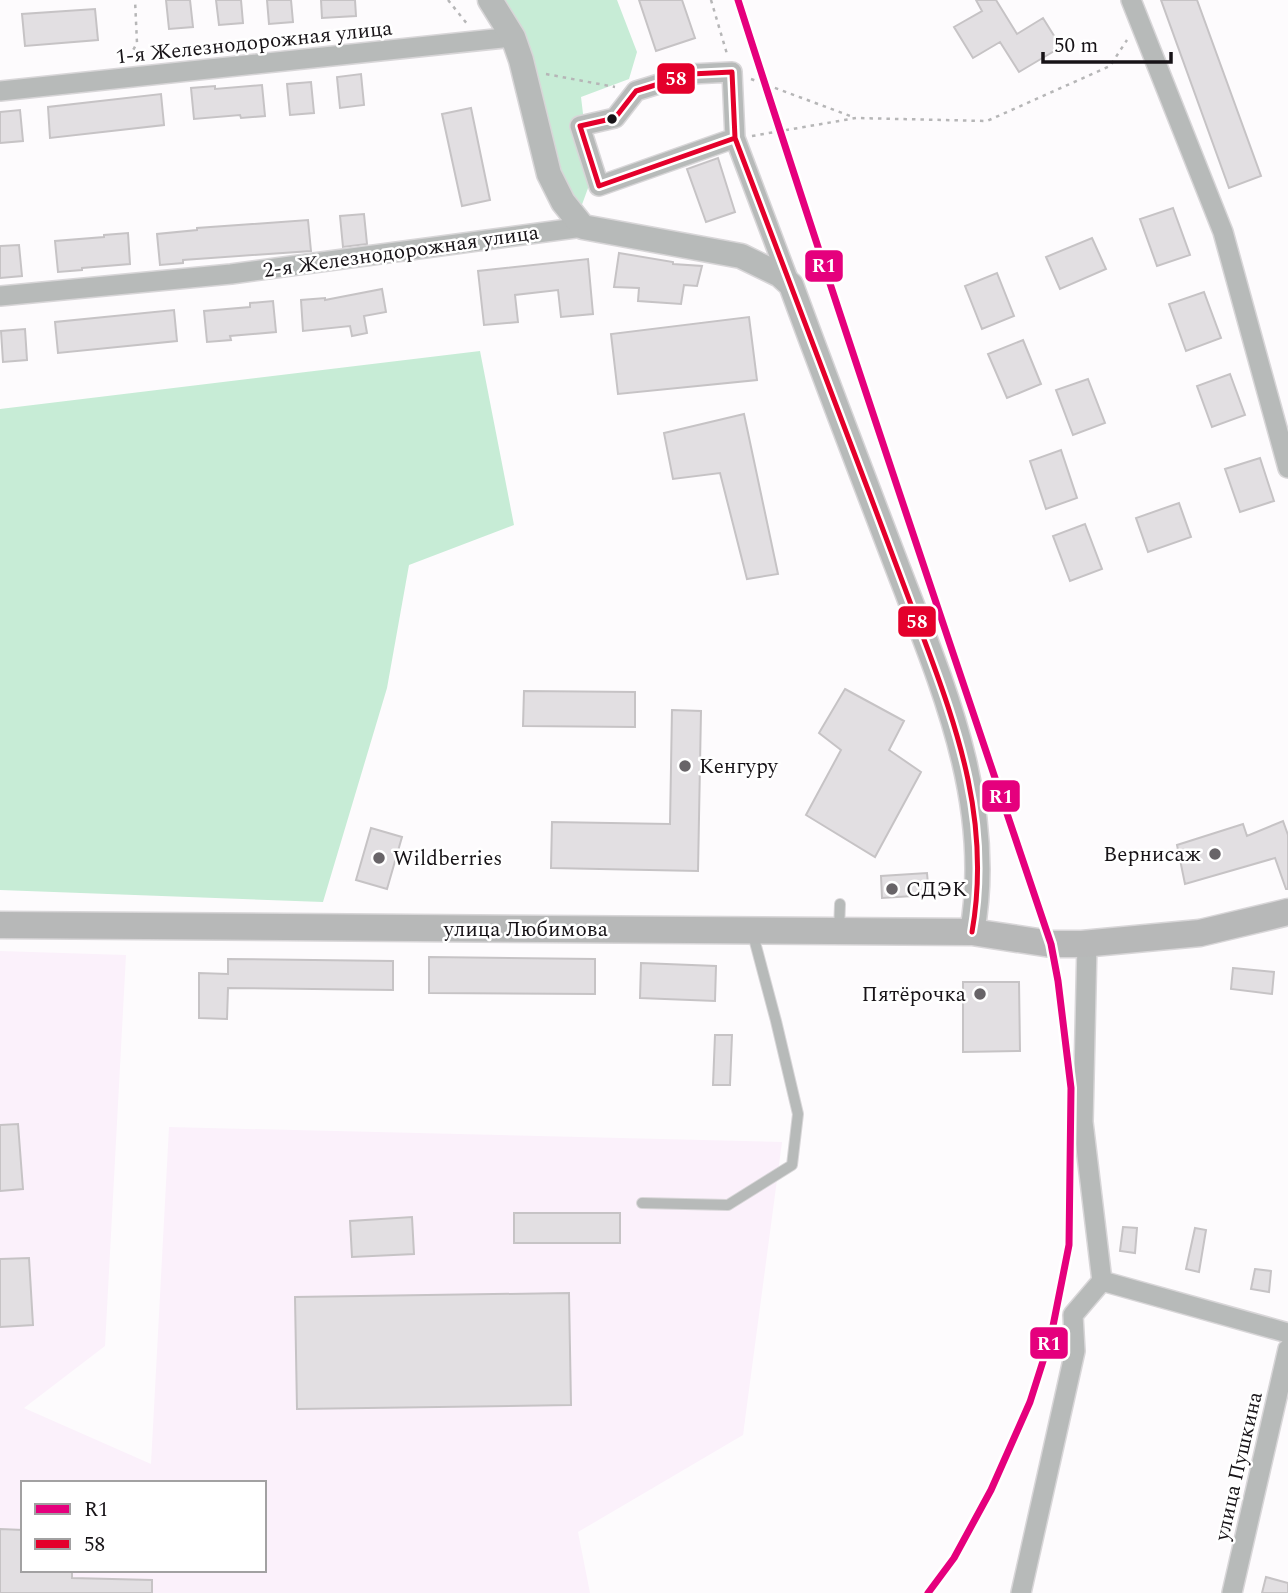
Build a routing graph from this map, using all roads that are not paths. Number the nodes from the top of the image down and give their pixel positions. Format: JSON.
{"nodes":[{"id":1,"x":490,"y":0,"type":"edge"},
{"id":2,"x":1131,"y":0,"type":"edge"},
{"id":3,"x":513,"y":37,"type":"junction"},
{"id":4,"x":0,"y":91,"type":"edge"},
{"id":5,"x":735,"y":138,"type":"junction"},
{"id":6,"x":583,"y":227,"type":"junction"},
{"id":7,"x":791,"y":285,"type":"junction"},
{"id":8,"x":0,"y":296,"type":"edge"},
{"id":9,"x":1288,"y":468,"type":"edge"},
{"id":10,"x":840,"y":904,"type":"dead end"},
{"id":11,"x":1288,"y":912,"type":"edge"},
{"id":12,"x":0,"y":925,"type":"edge"},
{"id":13,"x":752,"y":931,"type":"junction"},
{"id":14,"x":839,"y":931,"type":"junction"},
{"id":15,"x":972,"y":932,"type":"junction"},
{"id":16,"x":1087,"y":943,"type":"junction"},
{"id":17,"x":642,"y":1203,"type":"dead end"},
{"id":18,"x":1102,"y":1281,"type":"junction"},
{"id":19,"x":1288,"y":1333,"type":"edge"},
{"id":20,"x":1288,"y":1349,"type":"edge"},
{"id":21,"x":1021,"y":1593,"type":"edge"},
{"id":22,"x":1232,"y":1593,"type":"edge"}],
"edges":[{"from":1,"to":3,"type":"street"},
{"from":2,"to":9,"type":"street"},
{"from":3,"to":4,"type":"street","name":"1-я Железнодорожная улица"},
{"from":3,"to":6,"type":"street"},
{"from":5,"to":5,"type":"street"},
{"from":5,"to":7,"type":"street"},
{"from":6,"to":7,"type":"street","name":"2-я Железнодорожная улица"},
{"from":6,"to":8,"type":"street","name":"2-я Железнодорожная улица"},
{"from":7,"to":15,"type":"street"},
{"from":10,"to":14,"type":"lane"},
{"from":11,"to":16,"type":"main road","name":"улица Любимова"},
{"from":12,"to":13,"type":"main road","name":"улица Любимова"},
{"from":13,"to":14,"type":"main road","name":"улица Любимова"},
{"from":13,"to":17,"type":"lane"},
{"from":14,"to":15,"type":"main road","name":"улица Любимова"},
{"from":15,"to":16,"type":"main road","name":"улица Любимова"},
{"from":16,"to":18,"type":"street"},
{"from":18,"to":19,"type":"street"},
{"from":18,"to":21,"type":"street"},
{"from":20,"to":22,"type":"street","name":"улица Пушкина"}]}
